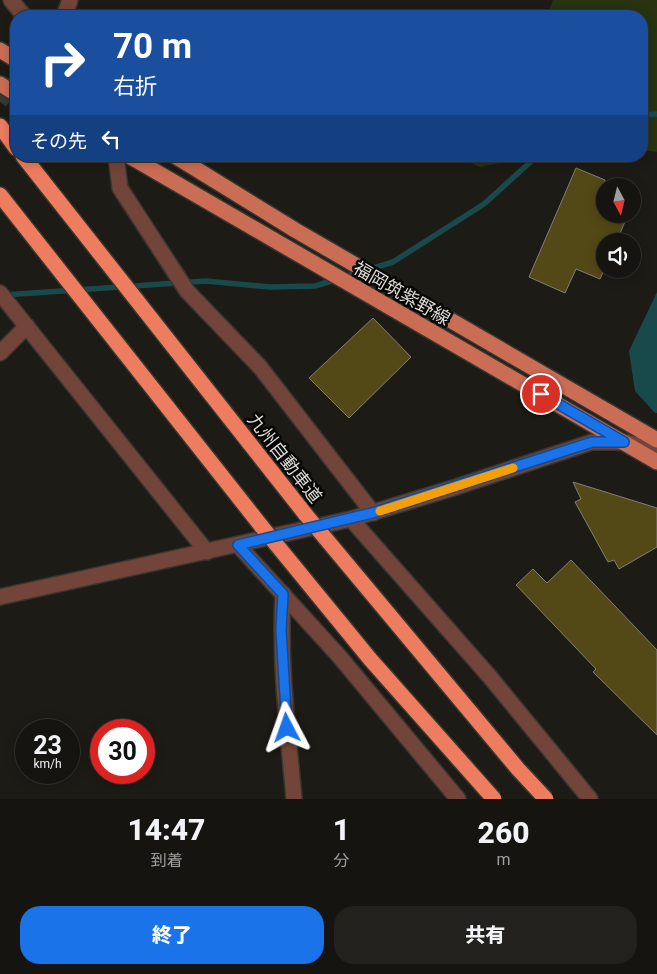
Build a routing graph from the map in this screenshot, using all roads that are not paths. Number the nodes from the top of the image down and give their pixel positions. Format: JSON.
{"nodes":[{"id":1,"x":11,"y":0,"type":"edge"},
{"id":2,"x":19,"y":10,"type":"edge"},
{"id":3,"x":0,"y":126,"type":"edge"},
{"id":4,"x":10,"y":139,"type":"edge"},
{"id":5,"x":27,"y":162,"type":"edge"},
{"id":6,"x":117,"y":162,"type":"edge"},
{"id":7,"x":139,"y":162,"type":"edge"},
{"id":8,"x":185,"y":162,"type":"edge"},
{"id":9,"x":0,"y":195,"type":"edge"},
{"id":10,"x":0,"y":293,"type":"edge"},
{"id":11,"x":27,"y":326,"type":"junction"},
{"id":12,"x":0,"y":353,"type":"edge"},
{"id":13,"x":657,"y":440,"type":"edge"},
{"id":14,"x":624,"y":442,"type":"junction"},
{"id":15,"x":657,"y":449,"type":"edge"},
{"id":16,"x":657,"y":462,"type":"edge"},
{"id":17,"x":372,"y":513,"type":"junction"},
{"id":18,"x":351,"y":519,"type":"junction"},
{"id":19,"x":238,"y":545,"type":"junction"},
{"id":20,"x":207,"y":552,"type":"junction"},
{"id":21,"x":283,"y":594,"type":"junction"},
{"id":22,"x":0,"y":597,"type":"edge"},
{"id":23,"x":294,"y":799,"type":"edge"},
{"id":24,"x":458,"y":799,"type":"edge"},
{"id":25,"x":494,"y":799,"type":"edge"},
{"id":26,"x":546,"y":799,"type":"edge"},
{"id":27,"x":590,"y":799,"type":"edge"}],
"edges":[{"from":1,"to":2,"type":"street"},
{"from":3,"to":4,"type":"highway","name":"九州自動車道"},
{"from":5,"to":26,"type":"highway","name":"九州自動車道","bridge":true},
{"from":6,"to":17,"type":"street"},
{"from":7,"to":14,"type":"main road","name":"福岡筑紫野線"},
{"from":8,"to":13,"type":"main road","name":"福岡筑紫野線"},
{"from":9,"to":25,"type":"highway","bridge":true},
{"from":10,"to":11,"type":"street"},
{"from":11,"to":12,"type":"street"},
{"from":11,"to":20,"type":"street"},
{"from":14,"to":15,"type":"street"},
{"from":14,"to":16,"type":"main road","name":"福岡筑紫野線"},
{"from":14,"to":17,"type":"street"},
{"from":17,"to":18,"type":"street"},
{"from":18,"to":19,"type":"street"},
{"from":18,"to":27,"type":"street"},
{"from":19,"to":20,"type":"street"},
{"from":19,"to":21,"type":"street"},
{"from":20,"to":22,"type":"street"},
{"from":21,"to":23,"type":"street"},
{"from":21,"to":24,"type":"street"}]}
